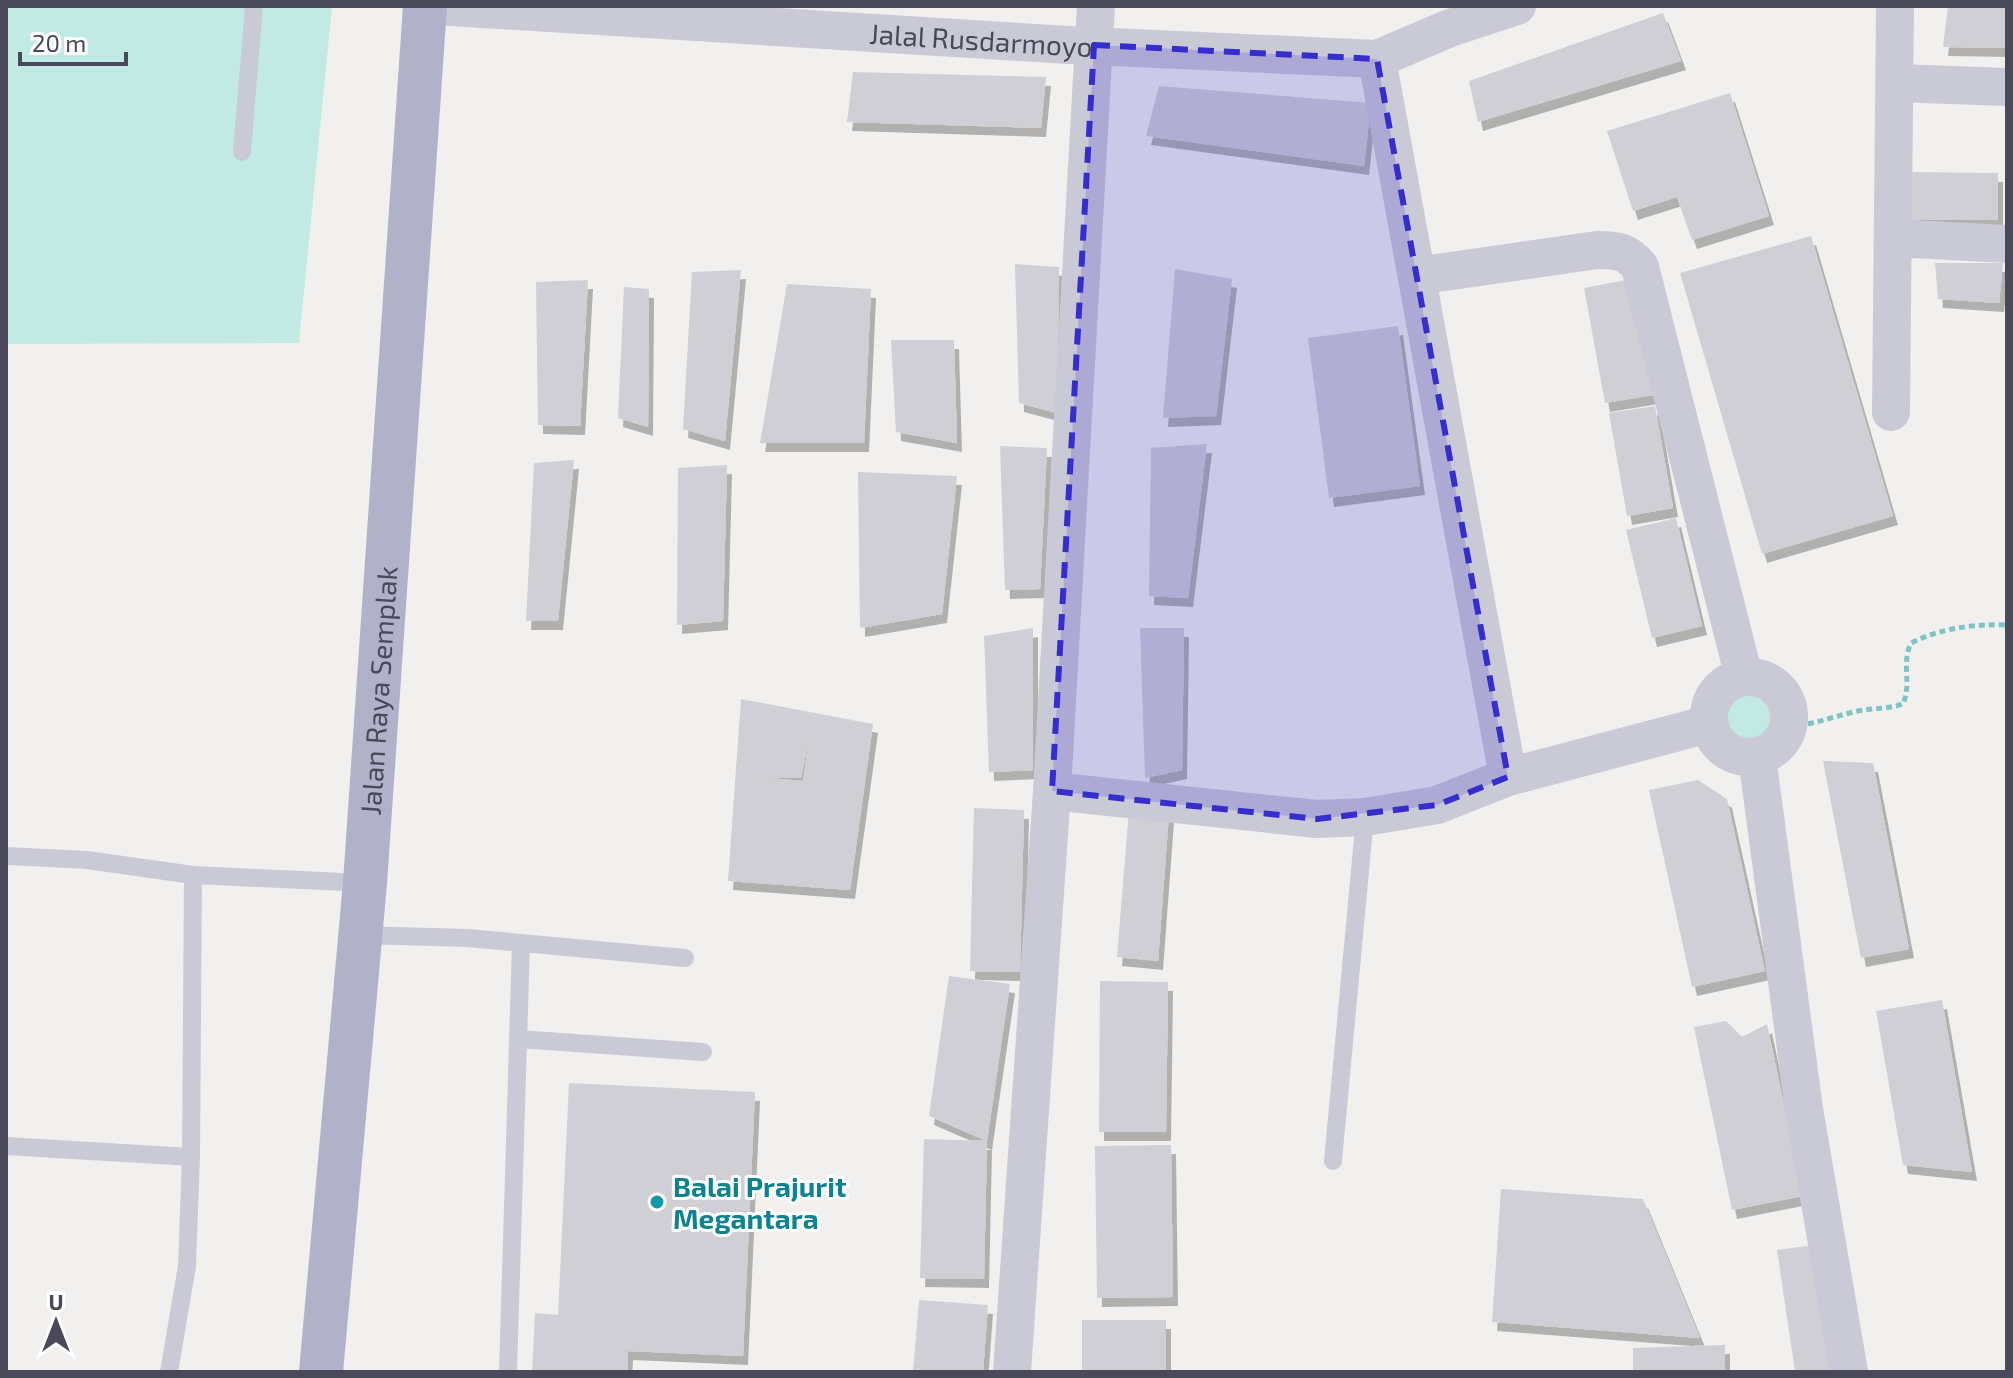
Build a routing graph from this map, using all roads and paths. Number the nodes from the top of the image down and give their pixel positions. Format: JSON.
{"nodes":[{"id":1,"x":254,"y":6,"type":"edge"},
{"id":2,"x":425,"y":6,"type":"edge"},
{"id":3,"x":434,"y":6,"type":"edge"},
{"id":4,"x":1096,"y":6,"type":"edge"},
{"id":5,"x":1517,"y":6,"type":"edge"},
{"id":6,"x":1895,"y":6,"type":"edge"},
{"id":7,"x":1094,"y":45,"type":"junction"},
{"id":8,"x":1377,"y":59,"type":"junction"},
{"id":9,"x":1895,"y":83,"type":"junction"},
{"id":10,"x":2007,"y":87,"type":"edge"},
{"id":11,"x":242,"y":152,"type":"dead end"},
{"id":12,"x":1893,"y":238,"type":"junction"},
{"id":13,"x":2007,"y":244,"type":"edge"},
{"id":14,"x":1417,"y":276,"type":"junction"},
{"id":15,"x":1891,"y":412,"type":"dead end"},
{"id":16,"x":2007,"y":625,"type":"edge"},
{"id":17,"x":1744,"y":677,"type":"junction"},
{"id":18,"x":1709,"y":724,"type":"junction"},
{"id":19,"x":1788,"y":726,"type":"junction"},
{"id":20,"x":1757,"y":757,"type":"junction"},
{"id":21,"x":1508,"y":777,"type":"junction"},
{"id":22,"x":1052,"y":791,"type":"junction"},
{"id":23,"x":1365,"y":817,"type":"junction"},
{"id":24,"x":6,"y":856,"type":"edge"},
{"id":25,"x":193,"y":875,"type":"junction"},
{"id":26,"x":365,"y":883,"type":"junction"},
{"id":27,"x":361,"y":935,"type":"junction"},
{"id":28,"x":521,"y":943,"type":"junction"},
{"id":29,"x":685,"y":958,"type":"dead end"},
{"id":30,"x":518,"y":1039,"type":"junction"},
{"id":31,"x":703,"y":1052,"type":"dead end"},
{"id":32,"x":6,"y":1146,"type":"edge"},
{"id":33,"x":191,"y":1157,"type":"junction"},
{"id":34,"x":1333,"y":1161,"type":"dead end"},
{"id":35,"x":169,"y":1372,"type":"edge"},
{"id":36,"x":321,"y":1372,"type":"edge"},
{"id":37,"x":508,"y":1372,"type":"edge"},
{"id":38,"x":1012,"y":1372,"type":"edge"},
{"id":39,"x":1849,"y":1372,"type":"edge"}],
"edges":[{"from":1,"to":11,"type":"lane"},
{"from":2,"to":26,"type":"main road","name":"Jalan Raya Semplak"},
{"from":3,"to":7,"type":"street","name":"Jalal Rusdarmoyo"},
{"from":4,"to":7,"type":"street"},
{"from":5,"to":8,"type":"street","name":"Jalal Rusdarmoyo"},
{"from":6,"to":9,"type":"street"},
{"from":7,"to":8,"type":"street","name":"Jalal Rusdarmoyo"},
{"from":7,"to":22,"type":"street"},
{"from":8,"to":14,"type":"street"},
{"from":9,"to":10,"type":"street"},
{"from":9,"to":12,"type":"street"},
{"from":12,"to":13,"type":"street"},
{"from":12,"to":15,"type":"street"},
{"from":14,"to":17,"type":"street"},
{"from":14,"to":21,"type":"street"},
{"from":16,"to":19,"type":"path"},
{"from":17,"to":18,"type":"street"},
{"from":17,"to":19,"type":"street"},
{"from":18,"to":20,"type":"street"},
{"from":18,"to":21,"type":"street"},
{"from":19,"to":20,"type":"street"},
{"from":20,"to":39,"type":"street"},
{"from":21,"to":23,"type":"street"},
{"from":22,"to":23,"type":"street"},
{"from":22,"to":38,"type":"street"},
{"from":23,"to":34,"type":"lane"},
{"from":24,"to":25,"type":"lane"},
{"from":25,"to":26,"type":"lane"},
{"from":25,"to":33,"type":"lane"},
{"from":26,"to":27,"type":"main road","name":"Jalan Raya Semplak"},
{"from":27,"to":28,"type":"lane"},
{"from":27,"to":36,"type":"main road","name":"Jalan Raya Semplak"},
{"from":28,"to":29,"type":"lane"},
{"from":28,"to":30,"type":"lane"},
{"from":30,"to":31,"type":"lane"},
{"from":30,"to":37,"type":"lane"},
{"from":32,"to":33,"type":"lane"},
{"from":33,"to":35,"type":"lane"}]}
